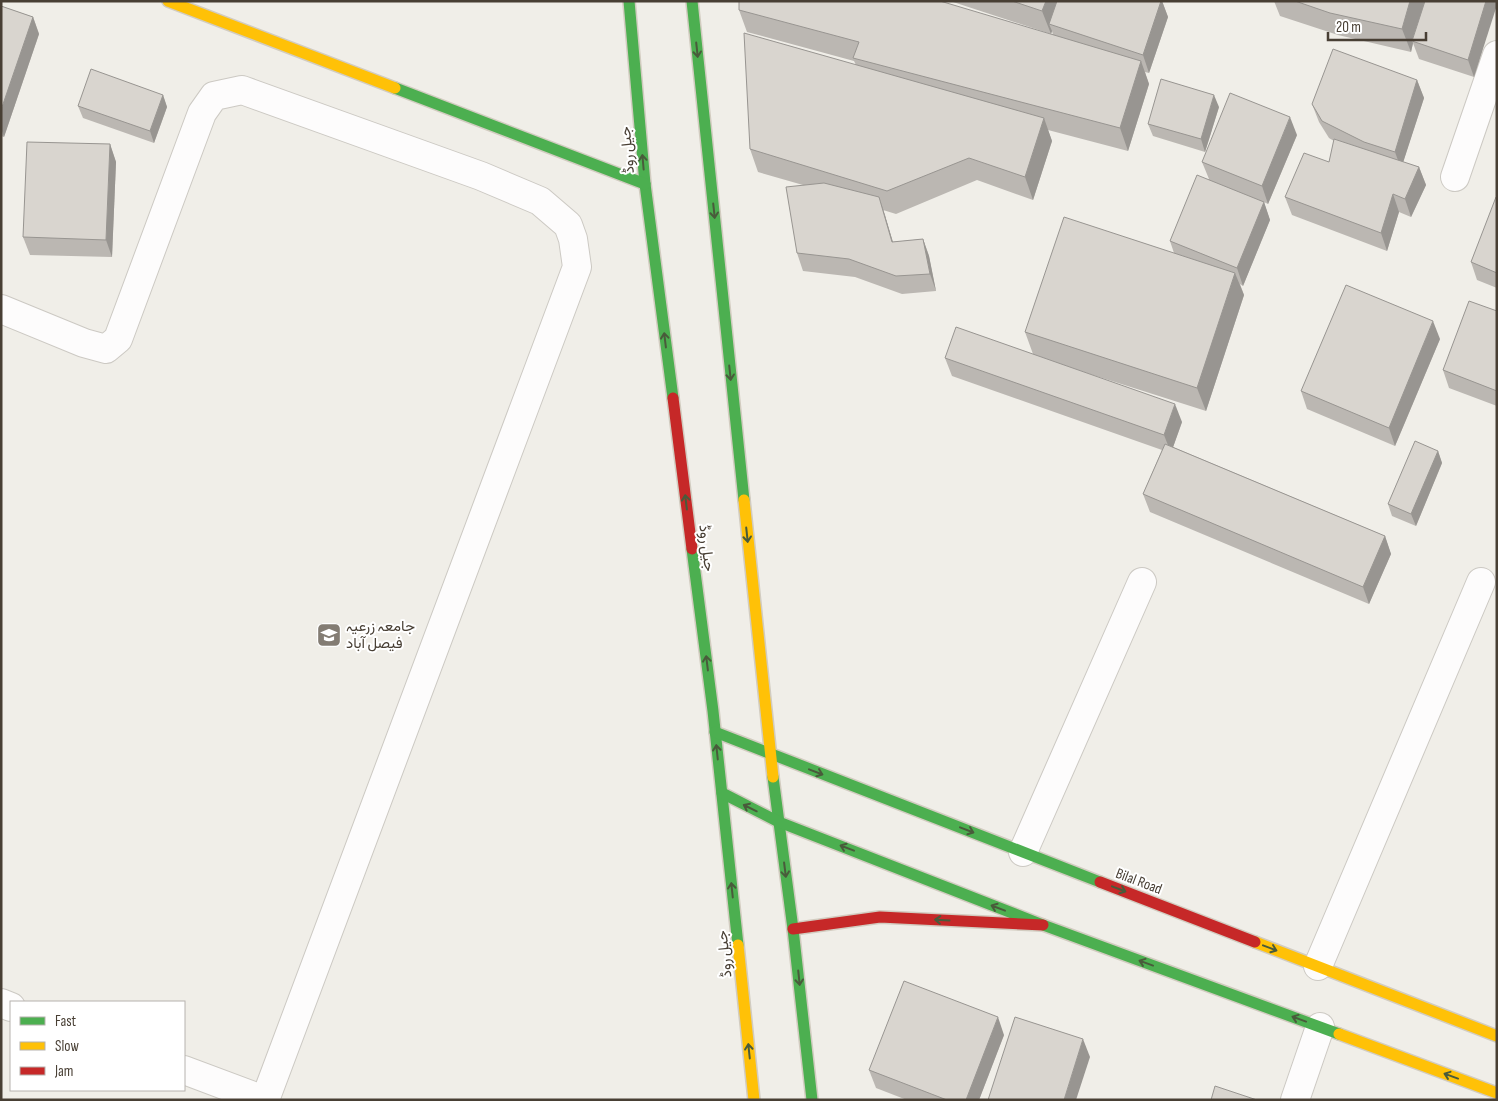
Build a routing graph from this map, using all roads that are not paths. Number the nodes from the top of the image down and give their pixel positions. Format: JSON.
{"nodes":[{"id":1,"x":168,"y":1,"type":"edge"},
{"id":2,"x":628,"y":1,"type":"edge"},
{"id":3,"x":692,"y":1,"type":"edge"},
{"id":4,"x":1497,"y":55,"type":"edge"},
{"id":5,"x":1455,"y":176,"type":"dead end"},
{"id":6,"x":645,"y":184,"type":"junction"},
{"id":7,"x":1,"y":309,"type":"edge"},
{"id":8,"x":1142,"y":582,"type":"dead end"},
{"id":9,"x":1481,"y":582,"type":"dead end"},
{"id":10,"x":715,"y":732,"type":"junction"},
{"id":11,"x":770,"y":754,"type":"junction"},
{"id":12,"x":722,"y":793,"type":"junction"},
{"id":13,"x":779,"y":822,"type":"junction"},
{"id":14,"x":1023,"y":852,"type":"junction"},
{"id":15,"x":1043,"y":926,"type":"junction"},
{"id":16,"x":793,"y":929,"type":"junction"},
{"id":17,"x":1318,"y":966,"type":"junction"},
{"id":18,"x":1320,"y":1027,"type":"junction"},
{"id":19,"x":1497,"y":1036,"type":"edge"},
{"id":20,"x":185,"y":1070,"type":"edge"},
{"id":21,"x":1497,"y":1093,"type":"edge"},
{"id":22,"x":264,"y":1100,"type":"edge"},
{"id":23,"x":754,"y":1100,"type":"edge"},
{"id":24,"x":812,"y":1100,"type":"edge"},
{"id":25,"x":1295,"y":1100,"type":"edge"}],
"edges":[{"from":1,"to":6,"type":"main road"},
{"from":6,"to":2,"type":"main road","name":"جیل روڈ","one_way":true},
{"from":3,"to":11,"type":"main road","one_way":true},
{"from":4,"to":5,"type":"street"},
{"from":10,"to":6,"type":"main road","name":"جیل روڈ","one_way":true},
{"from":7,"to":22,"type":"street"},
{"from":8,"to":14,"type":"street"},
{"from":9,"to":17,"type":"street"},
{"from":10,"to":11,"type":"main road","name":"Bilal Road"},
{"from":12,"to":10,"type":"main road","name":"جیل روڈ","one_way":true},
{"from":11,"to":13,"type":"main road"},
{"from":11,"to":14,"type":"main road","name":"Bilal Road","one_way":true},
{"from":13,"to":12,"type":"main road","one_way":true},
{"from":23,"to":12,"type":"main road","name":"جیل روڈ","one_way":true},
{"from":15,"to":13,"type":"main road","one_way":true},
{"from":13,"to":16,"type":"main road","one_way":true},
{"from":14,"to":17,"type":"main road","name":"Bilal Road","one_way":true},
{"from":15,"to":16,"type":"main road","one_way":true},
{"from":18,"to":15,"type":"main road","one_way":true},
{"from":16,"to":24,"type":"main road","one_way":true},
{"from":17,"to":19,"type":"main road","name":"Bilal Road"},
{"from":21,"to":18,"type":"main road","one_way":true},
{"from":18,"to":25,"type":"street"},
{"from":20,"to":22,"type":"street"}]}
